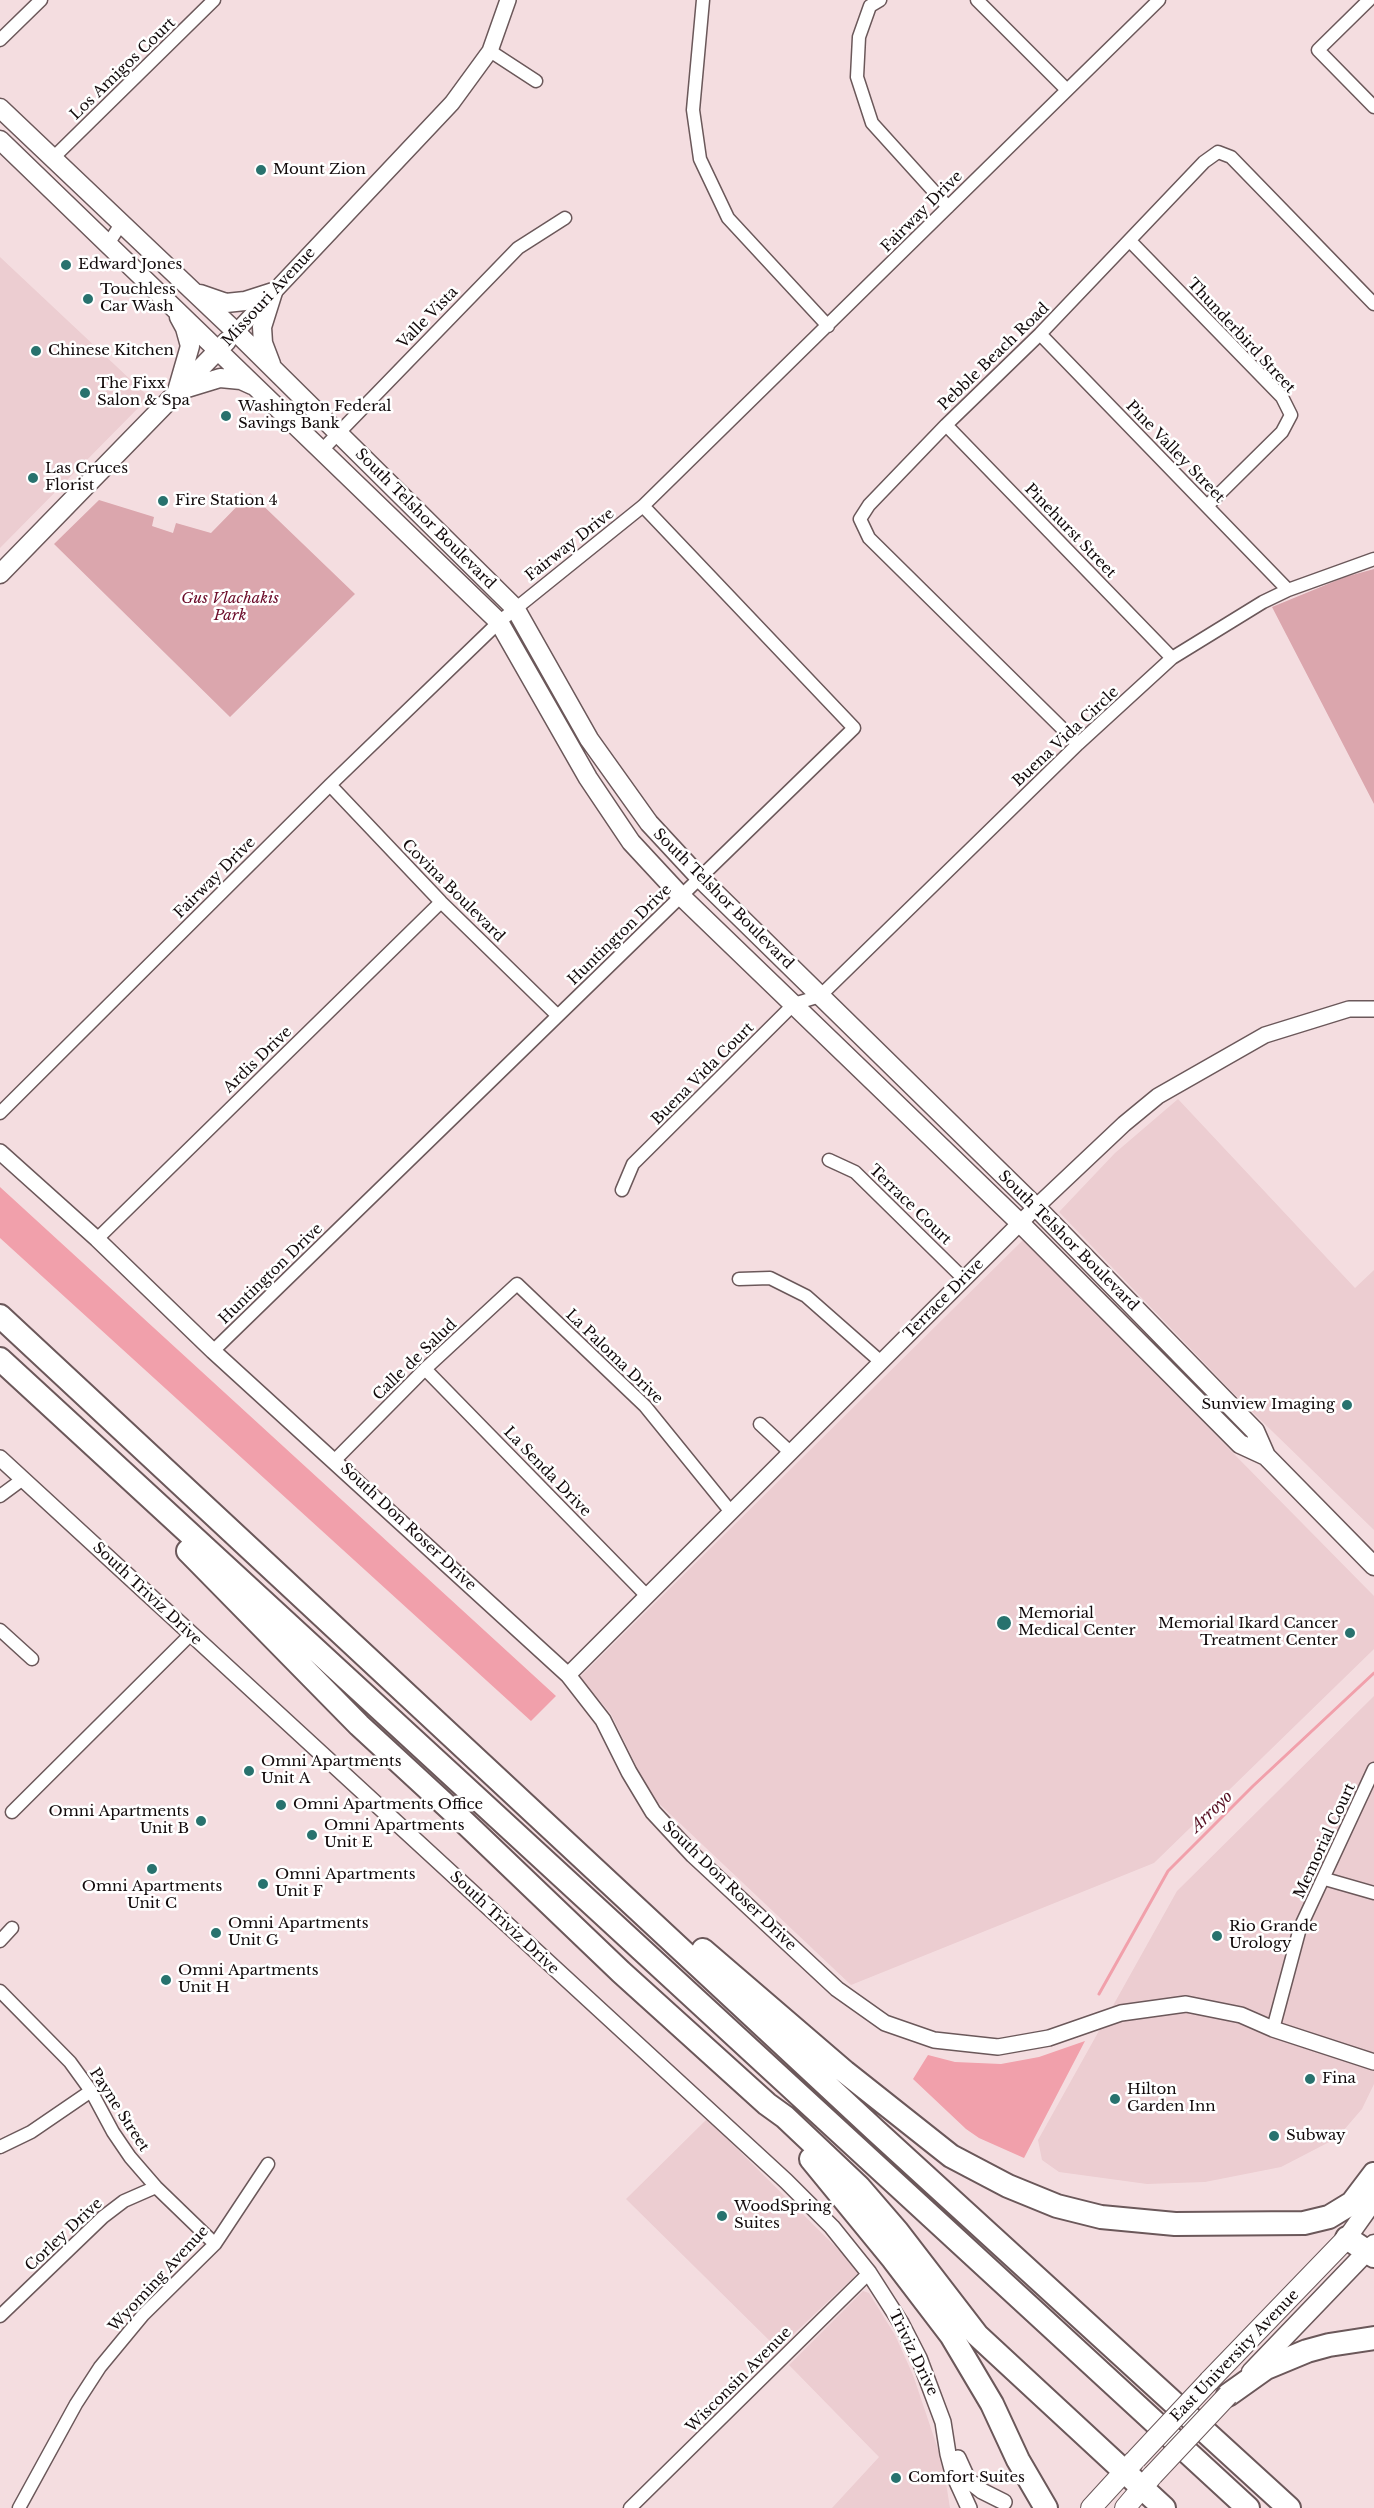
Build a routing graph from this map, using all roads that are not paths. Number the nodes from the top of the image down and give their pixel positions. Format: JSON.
{"nodes":[{"id":1,"x":41,"y":0,"type":"edge"},
{"id":2,"x":214,"y":0,"type":"edge"},
{"id":3,"x":508,"y":0,"type":"edge"},
{"id":4,"x":703,"y":0,"type":"edge"},
{"id":5,"x":880,"y":0,"type":"edge"},
{"id":6,"x":977,"y":0,"type":"edge"},
{"id":7,"x":1159,"y":0,"type":"edge"},
{"id":8,"x":1369,"y":0,"type":"edge"},
{"id":9,"x":0,"y":40,"type":"edge"},
{"id":10,"x":490,"y":51,"type":"junction"},
{"id":11,"x":536,"y":81,"type":"dead end"},
{"id":12,"x":1067,"y":90,"type":"junction"},
{"id":13,"x":1374,"y":107,"type":"edge"},
{"id":14,"x":0,"y":108,"type":"edge"},
{"id":15,"x":0,"y":140,"type":"edge"},
{"id":16,"x":52,"y":159,"type":"junction"},
{"id":17,"x":948,"y":207,"type":"junction"},
{"id":18,"x":564,"y":218,"type":"dead end"},
{"id":19,"x":121,"y":224,"type":"junction"},
{"id":20,"x":1130,"y":241,"type":"junction"},
{"id":21,"x":108,"y":244,"type":"junction"},
{"id":22,"x":194,"y":292,"type":"junction"},
{"id":23,"x":273,"y":292,"type":"junction"},
{"id":24,"x":1374,"y":304,"type":"edge"},
{"id":25,"x":172,"y":305,"type":"junction"},
{"id":26,"x":828,"y":326,"type":"junction"},
{"id":27,"x":236,"y":332,"type":"junction"},
{"id":28,"x":1040,"y":334,"type":"junction"},
{"id":29,"x":219,"y":350,"type":"junction"},
{"id":30,"x":273,"y":369,"type":"junction"},
{"id":31,"x":256,"y":386,"type":"junction"},
{"id":32,"x":178,"y":392,"type":"junction"},
{"id":33,"x":946,"y":425,"type":"junction"},
{"id":34,"x":338,"y":433,"type":"junction"},
{"id":35,"x":322,"y":450,"type":"junction"},
{"id":36,"x":643,"y":506,"type":"junction"},
{"id":37,"x":1207,"y":506,"type":"junction"},
{"id":38,"x":1374,"y":560,"type":"edge"},
{"id":39,"x":0,"y":574,"type":"edge"},
{"id":40,"x":1288,"y":590,"type":"junction"},
{"id":41,"x":515,"y":608,"type":"junction"},
{"id":42,"x":499,"y":622,"type":"junction"},
{"id":43,"x":1172,"y":658,"type":"junction"},
{"id":44,"x":1078,"y":744,"type":"junction"},
{"id":45,"x":330,"y":785,"type":"junction"},
{"id":46,"x":700,"y":878,"type":"junction"},
{"id":47,"x":682,"y":897,"type":"junction"},
{"id":48,"x":441,"y":902,"type":"junction"},
{"id":49,"x":820,"y":996,"type":"junction"},
{"id":50,"x":794,"y":1004,"type":"junction"},
{"id":51,"x":1374,"y":1009,"type":"edge"},
{"id":52,"x":557,"y":1015,"type":"junction"},
{"id":53,"x":0,"y":1113,"type":"edge"},
{"id":54,"x":0,"y":1152,"type":"edge"},
{"id":55,"x":829,"y":1160,"type":"dead end"},
{"id":56,"x":622,"y":1190,"type":"dead end"},
{"id":57,"x":1036,"y":1207,"type":"junction"},
{"id":58,"x":1020,"y":1223,"type":"junction"},
{"id":59,"x":97,"y":1239,"type":"junction"},
{"id":60,"x":739,"y":1279,"type":"dead end"},
{"id":61,"x":964,"y":1279,"type":"junction"},
{"id":62,"x":517,"y":1284,"type":"joint"},
{"id":63,"x":0,"y":1316,"type":"edge"},
{"id":64,"x":213,"y":1351,"type":"junction"},
{"id":65,"x":0,"y":1359,"type":"edge"},
{"id":66,"x":881,"y":1362,"type":"junction"},
{"id":67,"x":425,"y":1369,"type":"junction"},
{"id":68,"x":27,"y":1384,"type":"junction"},
{"id":69,"x":1219,"y":1395,"type":"junction"},
{"id":70,"x":1205,"y":1409,"type":"junction"},
{"id":71,"x":760,"y":1424,"type":"dead end"},
{"id":72,"x":791,"y":1453,"type":"junction"},
{"id":73,"x":1266,"y":1455,"type":"junction"},
{"id":74,"x":0,"y":1458,"type":"edge"},
{"id":75,"x":335,"y":1460,"type":"junction"},
{"id":76,"x":23,"y":1479,"type":"junction"},
{"id":77,"x":0,"y":1496,"type":"edge"},
{"id":78,"x":731,"y":1512,"type":"junction"},
{"id":79,"x":1374,"y":1566,"type":"edge"},
{"id":80,"x":648,"y":1596,"type":"junction"},
{"id":81,"x":0,"y":1630,"type":"edge"},
{"id":82,"x":191,"y":1634,"type":"junction"},
{"id":83,"x":32,"y":1659,"type":"dead end"},
{"id":84,"x":568,"y":1675,"type":"junction"},
{"id":85,"x":1374,"y":1769,"type":"edge"},
{"id":86,"x":12,"y":1812,"type":"dead end"},
{"id":87,"x":562,"y":1840,"type":"junction"},
{"id":88,"x":1325,"y":1879,"type":"junction"},
{"id":89,"x":1374,"y":1893,"type":"edge"},
{"id":90,"x":12,"y":1928,"type":"dead end"},
{"id":91,"x":0,"y":1941,"type":"edge"},
{"id":92,"x":0,"y":1991,"type":"edge"},
{"id":93,"x":1273,"y":2029,"type":"junction"},
{"id":94,"x":1374,"y":2062,"type":"edge"},
{"id":95,"x":91,"y":2091,"type":"junction"},
{"id":96,"x":767,"y":2104,"type":"junction"},
{"id":97,"x":0,"y":2146,"type":"edge"},
{"id":98,"x":268,"y":2164,"type":"dead end"},
{"id":99,"x":1374,"y":2174,"type":"edge"},
{"id":100,"x":156,"y":2187,"type":"junction"},
{"id":101,"x":1374,"y":2200,"type":"edge"},
{"id":102,"x":1347,"y":2238,"type":"junction"},
{"id":103,"x":215,"y":2244,"type":"junction"},
{"id":104,"x":1372,"y":2251,"type":"edge"},
{"id":105,"x":869,"y":2272,"type":"junction"},
{"id":106,"x":0,"y":2316,"type":"edge"},
{"id":107,"x":1374,"y":2338,"type":"edge"},
{"id":108,"x":1228,"y":2395,"type":"junction"},
{"id":109,"x":946,"y":2438,"type":"junction"},
{"id":110,"x":1131,"y":2464,"type":"junction"},
{"id":111,"x":1148,"y":2481,"type":"junction"},
{"id":112,"x":1287,"y":2504,"type":"edge"},
{"id":113,"x":1008,"y":2505,"type":"edge"},
{"id":114,"x":19,"y":2508,"type":"edge"},
{"id":115,"x":630,"y":2508,"type":"edge"},
{"id":116,"x":969,"y":2508,"type":"edge"},
{"id":117,"x":976,"y":2508,"type":"edge"},
{"id":118,"x":1046,"y":2508,"type":"edge"},
{"id":119,"x":1091,"y":2508,"type":"edge"},
{"id":120,"x":1125,"y":2508,"type":"edge"},
{"id":121,"x":1164,"y":2508,"type":"edge"},
{"id":122,"x":1248,"y":2508,"type":"edge"}],
"edges":[{"from":1,"to":9,"type":"street"},
{"from":2,"to":16,"type":"street","name":"Los Amigos Court"},
{"from":3,"to":10,"type":"street","name":"Missouri Avenue"},
{"from":4,"to":26,"type":"street"},
{"from":5,"to":17,"type":"street"},
{"from":6,"to":12,"type":"street"},
{"from":7,"to":12,"type":"street","name":"Fairway Drive"},
{"from":8,"to":13,"type":"street"},
{"from":10,"to":11,"type":"street"},
{"from":10,"to":23,"type":"street","name":"Missouri Avenue"},
{"from":12,"to":17,"type":"street","name":"Fairway Drive"},
{"from":14,"to":16,"type":"main road","name":"South Telshor Boulevard"},
{"from":15,"to":21,"type":"main road","name":"South Telshor Boulevard"},
{"from":16,"to":19,"type":"main road","name":"South Telshor Boulevard"},
{"from":17,"to":26,"type":"street","name":"Fairway Drive"},
{"from":18,"to":34,"type":"street","name":"Valle Vista"},
{"from":19,"to":21,"type":"street"},
{"from":19,"to":22,"type":"main road","name":"South Telshor Boulevard"},
{"from":20,"to":24,"type":"street","name":"Pebble Beach Road"},
{"from":20,"to":28,"type":"street","name":"Pebble Beach Road"},
{"from":20,"to":37,"type":"street","name":"Thunderbird Street"},
{"from":21,"to":25,"type":"main road","name":"South Telshor Boulevard"},
{"from":22,"to":23,"type":"main road"},
{"from":22,"to":27,"type":"main road","name":"South Telshor Boulevard"},
{"from":23,"to":27,"type":"street","name":"Missouri Avenue"},
{"from":23,"to":30,"type":"main road"},
{"from":25,"to":29,"type":"main road","name":"South Telshor Boulevard"},
{"from":25,"to":32,"type":"main road"},
{"from":26,"to":36,"type":"street","name":"Fairway Drive"},
{"from":27,"to":29,"type":"main road","name":"Missouri Avenue"},
{"from":27,"to":30,"type":"main road","name":"South Telshor Boulevard"},
{"from":28,"to":33,"type":"street","name":"Pebble Beach Road"},
{"from":28,"to":37,"type":"street","name":"Pine Valley Street"},
{"from":29,"to":31,"type":"main road","name":"South Telshor Boulevard"},
{"from":29,"to":32,"type":"main road","name":"Missouri Avenue"},
{"from":30,"to":34,"type":"main road","name":"South Telshor Boulevard"},
{"from":31,"to":32,"type":"main road"},
{"from":31,"to":35,"type":"main road","name":"South Telshor Boulevard"},
{"from":32,"to":39,"type":"main road","name":"Missouri Avenue"},
{"from":33,"to":43,"type":"street","name":"Pinehurst Street"},
{"from":33,"to":44,"type":"street","name":"Pebble Beach Road"},
{"from":34,"to":35,"type":"street","name":"Valle Vista"},
{"from":34,"to":41,"type":"main road","name":"South Telshor Boulevard"},
{"from":35,"to":42,"type":"main road","name":"South Telshor Boulevard"},
{"from":36,"to":41,"type":"street","name":"Fairway Drive"},
{"from":36,"to":46,"type":"street","name":"Huntington Drive"},
{"from":37,"to":40,"type":"street","name":"Pine Valley Street"},
{"from":38,"to":40,"type":"street","name":"Buena Vida Circle"},
{"from":40,"to":43,"type":"street","name":"Buena Vida Circle"},
{"from":41,"to":42,"type":"street","name":"Fairway Drive"},
{"from":41,"to":46,"type":"main road","name":"South Telshor Boulevard"},
{"from":42,"to":45,"type":"street","name":"Fairway Drive"},
{"from":42,"to":47,"type":"main road","name":"South Telshor Boulevard"},
{"from":43,"to":44,"type":"street","name":"Buena Vida Circle"},
{"from":44,"to":49,"type":"street","name":"Buena Vida Circle"},
{"from":45,"to":48,"type":"street","name":"Covina Boulevard"},
{"from":45,"to":53,"type":"street","name":"Fairway Drive"},
{"from":46,"to":47,"type":"street","name":"Huntington Drive"},
{"from":46,"to":49,"type":"main road","name":"South Telshor Boulevard"},
{"from":47,"to":50,"type":"main road","name":"South Telshor Boulevard"},
{"from":47,"to":52,"type":"street","name":"Huntington Drive"},
{"from":48,"to":52,"type":"street","name":"Covina Boulevard"},
{"from":48,"to":59,"type":"street","name":"Ardis Drive"},
{"from":49,"to":50,"type":"street","name":"Buena Vida Court"},
{"from":49,"to":57,"type":"main road","name":"South Telshor Boulevard"},
{"from":50,"to":56,"type":"street","name":"Buena Vida Court"},
{"from":50,"to":58,"type":"main road","name":"South Telshor Boulevard"},
{"from":51,"to":57,"type":"street","name":"Terrace Drive"},
{"from":52,"to":64,"type":"street","name":"Huntington Drive"},
{"from":54,"to":59,"type":"street","name":"South Don Roser Drive"},
{"from":55,"to":61,"type":"street","name":"Terrace Court"},
{"from":57,"to":58,"type":"street","name":"Terrace Drive"},
{"from":57,"to":69,"type":"main road","name":"South Telshor Boulevard"},
{"from":58,"to":61,"type":"street","name":"Terrace Drive"},
{"from":58,"to":70,"type":"main road","name":"South Telshor Boulevard"},
{"from":59,"to":64,"type":"street","name":"South Don Roser Drive"},
{"from":60,"to":66,"type":"street"},
{"from":61,"to":66,"type":"street","name":"Terrace Drive"},
{"from":62,"to":67,"type":"street","name":"Calle de Salud"},
{"from":62,"to":78,"type":"street","name":"La Paloma Drive"},
{"from":63,"to":87,"type":"highway"},
{"from":64,"to":75,"type":"street","name":"South Don Roser Drive"},
{"from":65,"to":68,"type":"highway"},
{"from":66,"to":72,"type":"street","name":"Terrace Drive"},
{"from":67,"to":75,"type":"street","name":"Calle de Salud"},
{"from":67,"to":80,"type":"street","name":"La Senda Drive"},
{"from":68,"to":96,"type":"highway"},
{"from":68,"to":122,"type":"highway"},
{"from":69,"to":70,"type":"main road"},
{"from":69,"to":73,"type":"main road","name":"South Telshor Boulevard"},
{"from":70,"to":73,"type":"main road","name":"South Telshor Boulevard"},
{"from":71,"to":72,"type":"street"},
{"from":72,"to":78,"type":"street","name":"Terrace Drive"},
{"from":73,"to":79,"type":"main road","name":"South Telshor Boulevard"},
{"from":74,"to":76,"type":"street","name":"South Triviz Drive"},
{"from":75,"to":84,"type":"street","name":"South Don Roser Drive"},
{"from":76,"to":77,"type":"street"},
{"from":76,"to":82,"type":"street","name":"South Triviz Drive"},
{"from":78,"to":80,"type":"street","name":"Terrace Drive"},
{"from":80,"to":84,"type":"street","name":"Terrace Drive"},
{"from":81,"to":83,"type":"street"},
{"from":82,"to":86,"type":"street"},
{"from":82,"to":105,"type":"street","name":"South Triviz Drive"},
{"from":84,"to":93,"type":"street","name":"South Don Roser Drive"},
{"from":85,"to":88,"type":"street","name":"Memorial Court"},
{"from":87,"to":99,"type":"highway"},
{"from":87,"to":112,"type":"highway"},
{"from":88,"to":89,"type":"street"},
{"from":88,"to":93,"type":"street","name":"Memorial Court"},
{"from":90,"to":91,"type":"street"},
{"from":92,"to":95,"type":"street","name":"Payne Street"},
{"from":93,"to":94,"type":"street","name":"South Don Roser Drive"},
{"from":95,"to":97,"type":"street"},
{"from":95,"to":100,"type":"street","name":"Payne Street"},
{"from":96,"to":110,"type":"highway"},
{"from":96,"to":118,"type":"highway"},
{"from":98,"to":103,"type":"street","name":"Wyoming Avenue"},
{"from":100,"to":103,"type":"street","name":"Payne Street"},
{"from":100,"to":106,"type":"street","name":"Corley Drive"},
{"from":101,"to":102,"type":"main road","name":"East University Avenue"},
{"from":102,"to":104,"type":"highway"},
{"from":102,"to":110,"type":"main road","name":"East University Avenue","bridge":true},
{"from":103,"to":114,"type":"street","name":"Wyoming Avenue"},
{"from":104,"to":108,"type":"main road","name":"East University Avenue"},
{"from":105,"to":109,"type":"street","name":"Triviz Drive"},
{"from":105,"to":115,"type":"street","name":"Wisconsin Avenue"},
{"from":107,"to":108,"type":"highway"},
{"from":108,"to":111,"type":"main road","name":"East University Avenue","bridge":true},
{"from":109,"to":113,"type":"street","name":"Triviz Drive"},
{"from":109,"to":116,"type":"street","name":"Triviz Drive"},
{"from":110,"to":111,"type":"highway"},
{"from":110,"to":119,"type":"main road","name":"East University Avenue"},
{"from":111,"to":120,"type":"main road","name":"East University Avenue"},
{"from":111,"to":121,"type":"highway"},
{"from":113,"to":117,"type":"street"}]}
